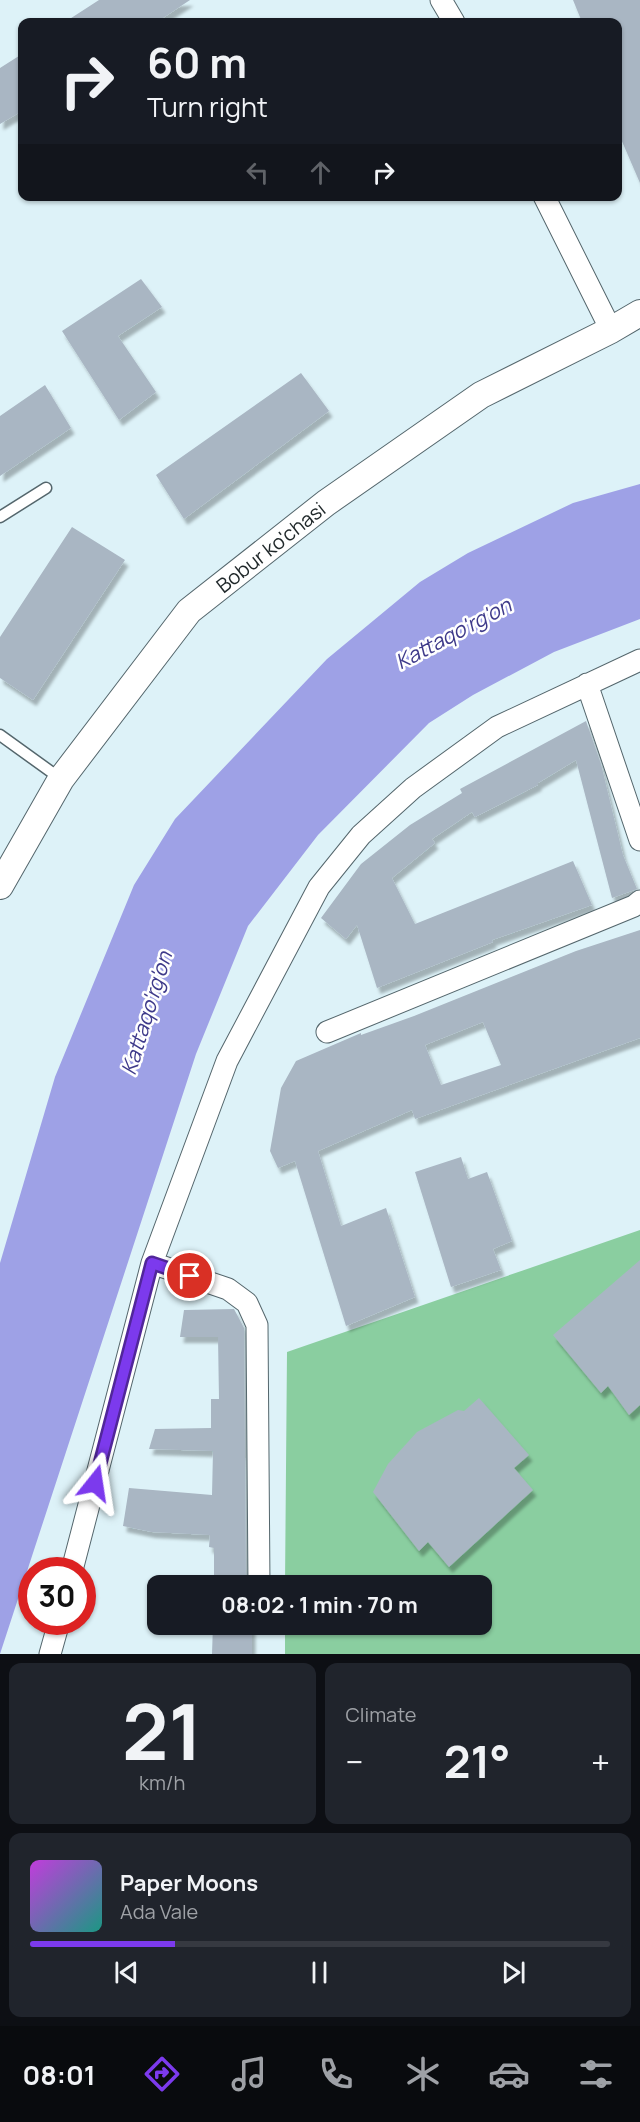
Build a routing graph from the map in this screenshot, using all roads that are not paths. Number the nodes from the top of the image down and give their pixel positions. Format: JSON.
{"nodes":[{"id":1,"x":441,"y":0,"type":"edge"},
{"id":2,"x":452,"y":18,"type":"edge"},
{"id":3,"x":546,"y":201,"type":"edge"},
{"id":4,"x":640,"y":313,"type":"edge"},
{"id":5,"x":611,"y":330,"type":"junction"},
{"id":6,"x":46,"y":488,"type":"dead end"},
{"id":7,"x":0,"y":517,"type":"edge"},
{"id":8,"x":640,"y":660,"type":"edge"},
{"id":9,"x":587,"y":684,"type":"junction"},
{"id":10,"x":0,"y":735,"type":"edge"},
{"id":11,"x":61,"y":779,"type":"junction"},
{"id":12,"x":640,"y":840,"type":"edge"},
{"id":13,"x":0,"y":886,"type":"edge"},
{"id":14,"x":640,"y":901,"type":"edge"},
{"id":15,"x":327,"y":1032,"type":"dead end"},
{"id":16,"x":152,"y":1263,"type":"junction"},
{"id":17,"x":75,"y":1557,"type":"edge"},
{"id":18,"x":259,"y":1575,"type":"edge"},
{"id":19,"x":55,"y":1635,"type":"edge"},
{"id":20,"x":50,"y":1654,"type":"edge"}],
"edges":[{"from":1,"to":2,"type":"street"},
{"from":3,"to":5,"type":"street"},
{"from":4,"to":5,"type":"street","name":"Bobur ko'chasi"},
{"from":5,"to":11,"type":"street","name":"Bobur ko'chasi"},
{"from":6,"to":7,"type":"lane"},
{"from":8,"to":9,"type":"street"},
{"from":9,"to":12,"type":"street"},
{"from":9,"to":16,"type":"street"},
{"from":10,"to":11,"type":"lane"},
{"from":11,"to":13,"type":"street","name":"Bobur ko'chasi"},
{"from":14,"to":15,"type":"street"},
{"from":16,"to":17,"type":"street"},
{"from":16,"to":18,"type":"street"},
{"from":19,"to":20,"type":"street"}]}
